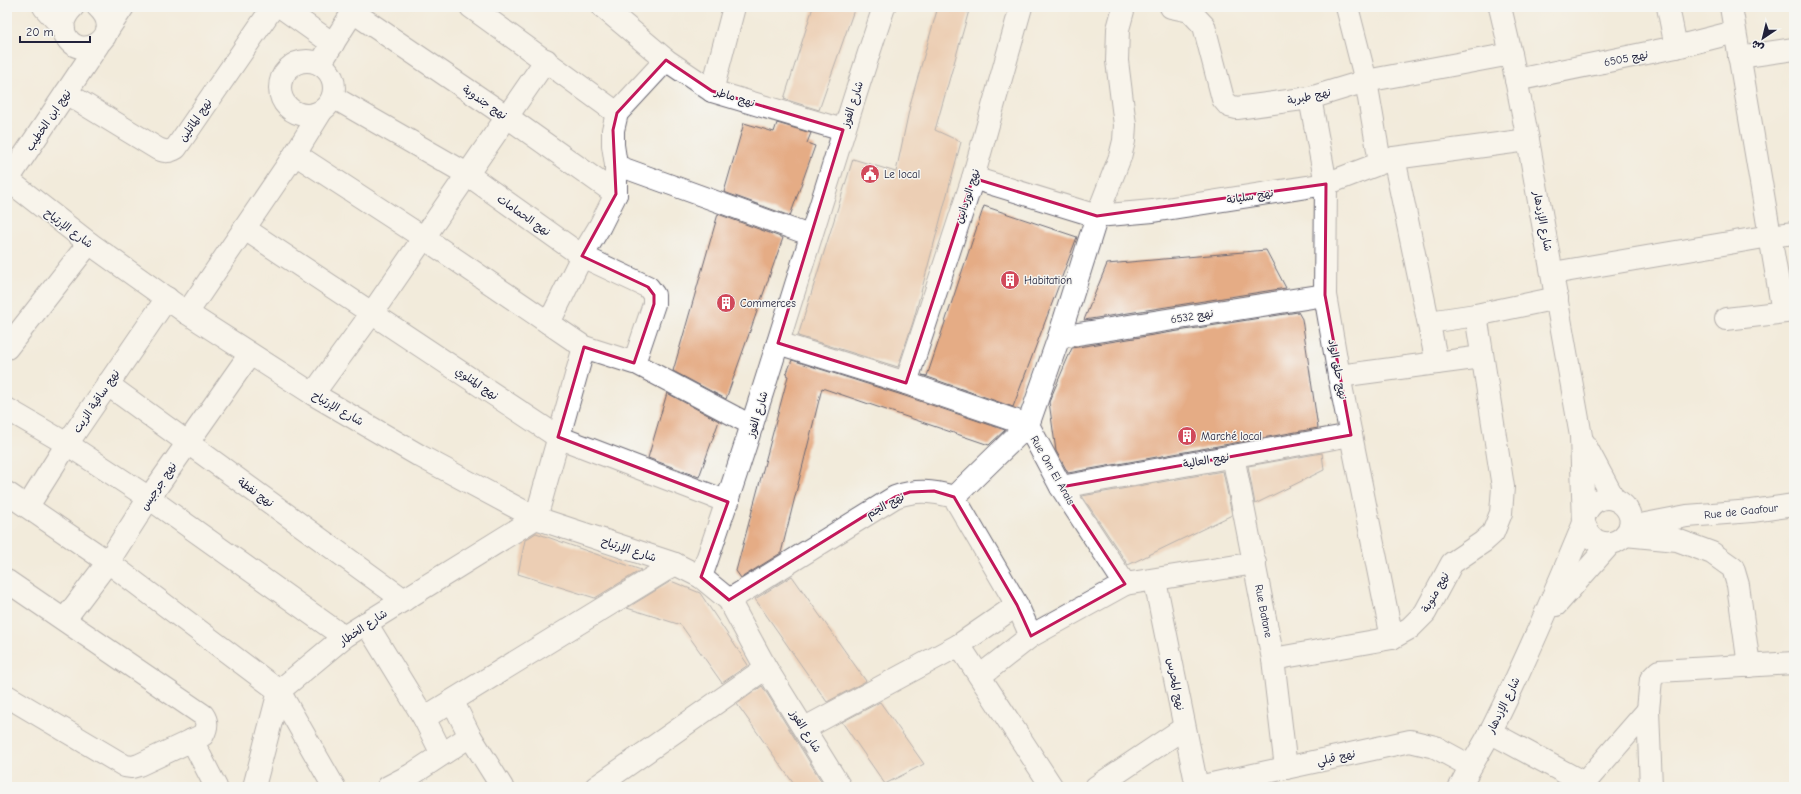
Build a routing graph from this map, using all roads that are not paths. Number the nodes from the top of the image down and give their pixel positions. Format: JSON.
{"nodes":[{"id":1,"x":44,"y":7,"type":"edge"},
{"id":2,"x":73,"y":7,"type":"edge"},
{"id":3,"x":98,"y":7,"type":"edge"},
{"id":4,"x":123,"y":7,"type":"edge"},
{"id":5,"x":273,"y":7,"type":"edge"},
{"id":6,"x":281,"y":7,"type":"edge"},
{"id":7,"x":471,"y":7,"type":"edge"},
{"id":8,"x":603,"y":7,"type":"edge"},
{"id":9,"x":734,"y":7,"type":"edge"},
{"id":10,"x":884,"y":7,"type":"edge"},
{"id":11,"x":1021,"y":7,"type":"edge"},
{"id":12,"x":1124,"y":7,"type":"edge"},
{"id":13,"x":1171,"y":7,"type":"edge"},
{"id":14,"x":1347,"y":7,"type":"edge"},
{"id":15,"x":1500,"y":7,"type":"edge"},
{"id":16,"x":1668,"y":7,"type":"edge"},
{"id":17,"x":1731,"y":7,"type":"edge"},
{"id":18,"x":354,"y":10,"type":"edge"},
{"id":19,"x":1735,"y":32,"type":"junction"},
{"id":20,"x":65,"y":34,"type":"junction"},
{"id":21,"x":102,"y":38,"type":"junction"},
{"id":22,"x":333,"y":44,"type":"junction"},
{"id":23,"x":1676,"y":47,"type":"junction"},
{"id":24,"x":1794,"y":49,"type":"edge"},
{"id":25,"x":1511,"y":54,"type":"junction"},
{"id":26,"x":1739,"y":57,"type":"junction"},
{"id":27,"x":546,"y":60,"type":"junction"},
{"id":28,"x":666,"y":60,"type":"junction"},
{"id":29,"x":320,"y":64,"type":"junction"},
{"id":30,"x":1516,"y":80,"type":"junction"},
{"id":31,"x":1366,"y":81,"type":"junction"},
{"id":32,"x":71,"y":86,"type":"junction"},
{"id":33,"x":712,"y":91,"type":"junction"},
{"id":34,"x":1310,"y":98,"type":"junction"},
{"id":35,"x":327,"y":104,"type":"junction"},
{"id":36,"x":618,"y":114,"type":"junction"},
{"id":37,"x":506,"y":116,"type":"junction"},
{"id":38,"x":843,"y":130,"type":"junction"},
{"id":39,"x":1528,"y":140,"type":"junction"},
{"id":40,"x":295,"y":154,"type":"junction"},
{"id":41,"x":1387,"y":160,"type":"junction"},
{"id":42,"x":616,"y":165,"type":"junction"},
{"id":43,"x":467,"y":174,"type":"junction"},
{"id":44,"x":973,"y":178,"type":"junction"},
{"id":45,"x":7,"y":181,"type":"edge"},
{"id":46,"x":1326,"y":184,"type":"junction"},
{"id":47,"x":616,"y":194,"type":"junction"},
{"id":48,"x":1097,"y":216,"type":"junction"},
{"id":49,"x":245,"y":229,"type":"junction"},
{"id":50,"x":1794,"y":234,"type":"edge"},
{"id":51,"x":812,"y":236,"type":"junction"},
{"id":52,"x":1770,"y":236,"type":"junction"},
{"id":53,"x":424,"y":238,"type":"junction"},
{"id":54,"x":89,"y":243,"type":"junction"},
{"id":55,"x":582,"y":256,"type":"junction"},
{"id":56,"x":1553,"y":273,"type":"junction"},
{"id":57,"x":1325,"y":295,"type":"junction"},
{"id":58,"x":167,"y":298,"type":"junction"},
{"id":59,"x":1557,"y":298,"type":"junction"},
{"id":60,"x":1788,"y":312,"type":"edge"},
{"id":61,"x":188,"y":313,"type":"junction"},
{"id":62,"x":372,"y":313,"type":"junction"},
{"id":63,"x":1476,"y":315,"type":"junction"},
{"id":64,"x":1726,"y":319,"type":"dead end"},
{"id":65,"x":1429,"y":322,"type":"junction"},
{"id":66,"x":549,"y":323,"type":"junction"},
{"id":67,"x":1060,"y":337,"type":"junction"},
{"id":68,"x":778,"y":343,"type":"junction"},
{"id":69,"x":584,"y":347,"type":"junction"},
{"id":70,"x":7,"y":348,"type":"edge"},
{"id":71,"x":250,"y":354,"type":"junction"},
{"id":72,"x":1482,"y":357,"type":"junction"},
{"id":73,"x":634,"y":363,"type":"junction"},
{"id":74,"x":1438,"y":364,"type":"junction"},
{"id":75,"x":1339,"y":376,"type":"junction"},
{"id":76,"x":906,"y":383,"type":"junction"},
{"id":77,"x":107,"y":384,"type":"junction"},
{"id":78,"x":313,"y":394,"type":"junction"},
{"id":79,"x":7,"y":409,"type":"edge"},
{"id":80,"x":1028,"y":425,"type":"junction"},
{"id":81,"x":753,"y":426,"type":"junction"},
{"id":82,"x":1351,"y":435,"type":"junction"},
{"id":83,"x":1581,"y":436,"type":"junction"},
{"id":84,"x":558,"y":437,"type":"junction"},
{"id":85,"x":188,"y":442,"type":"junction"},
{"id":86,"x":67,"y":444,"type":"junction"},
{"id":87,"x":1233,"y":456,"type":"junction"},
{"id":88,"x":1061,"y":486,"type":"junction"},
{"id":89,"x":7,"y":493,"type":"edge"},
{"id":90,"x":954,"y":497,"type":"junction"},
{"id":91,"x":149,"y":498,"type":"junction"},
{"id":92,"x":1618,"y":501,"type":"junction"},
{"id":93,"x":728,"y":502,"type":"junction"},
{"id":94,"x":1794,"y":505,"type":"edge"},
{"id":95,"x":28,"y":506,"type":"junction"},
{"id":96,"x":1687,"y":516,"type":"junction"},
{"id":97,"x":536,"y":518,"type":"junction"},
{"id":98,"x":1585,"y":519,"type":"junction"},
{"id":99,"x":1622,"y":535,"type":"junction"},
{"id":100,"x":108,"y":562,"type":"junction"},
{"id":101,"x":1255,"y":563,"type":"junction"},
{"id":102,"x":675,"y":564,"type":"junction"},
{"id":103,"x":701,"y":577,"type":"junction"},
{"id":104,"x":1155,"y":580,"type":"junction"},
{"id":105,"x":7,"y":581,"type":"edge"},
{"id":106,"x":1125,"y":584,"type":"junction"},
{"id":107,"x":404,"y":600,"type":"junction"},
{"id":108,"x":729,"y":600,"type":"junction"},
{"id":109,"x":1017,"y":605,"type":"junction"},
{"id":110,"x":65,"y":619,"type":"junction"},
{"id":111,"x":1543,"y":622,"type":"junction"},
{"id":112,"x":366,"y":624,"type":"junction"},
{"id":113,"x":1031,"y":636,"type":"junction"},
{"id":114,"x":344,"y":638,"type":"junction"},
{"id":115,"x":1392,"y":638,"type":"junction"},
{"id":116,"x":959,"y":645,"type":"junction"},
{"id":117,"x":1273,"y":659,"type":"junction"},
{"id":118,"x":1794,"y":663,"type":"edge"},
{"id":119,"x":1749,"y":666,"type":"junction"},
{"id":120,"x":766,"y":668,"type":"junction"},
{"id":121,"x":980,"y":676,"type":"junction"},
{"id":122,"x":279,"y":691,"type":"junction"},
{"id":123,"x":7,"y":696,"type":"edge"},
{"id":124,"x":453,"y":702,"type":"junction"},
{"id":125,"x":1648,"y":710,"type":"junction"},
{"id":126,"x":424,"y":718,"type":"junction"},
{"id":127,"x":805,"y":728,"type":"junction"},
{"id":128,"x":1184,"y":728,"type":"junction"},
{"id":129,"x":1490,"y":732,"type":"junction"},
{"id":130,"x":470,"y":736,"type":"junction"},
{"id":131,"x":192,"y":740,"type":"junction"},
{"id":132,"x":442,"y":754,"type":"junction"},
{"id":133,"x":1470,"y":766,"type":"junction"},
{"id":134,"x":1286,"y":768,"type":"junction"},
{"id":135,"x":415,"y":781,"type":"edge"},
{"id":136,"x":1583,"y":785,"type":"edge"},
{"id":137,"x":216,"y":787,"type":"edge"},
{"id":138,"x":254,"y":787,"type":"edge"},
{"id":139,"x":334,"y":787,"type":"edge"},
{"id":140,"x":388,"y":787,"type":"edge"},
{"id":141,"x":502,"y":787,"type":"edge"},
{"id":142,"x":596,"y":787,"type":"edge"},
{"id":143,"x":840,"y":787,"type":"edge"},
{"id":144,"x":1052,"y":787,"type":"edge"},
{"id":145,"x":1096,"y":787,"type":"edge"},
{"id":146,"x":1198,"y":787,"type":"edge"},
{"id":147,"x":1460,"y":787,"type":"edge"},
{"id":148,"x":1651,"y":787,"type":"edge"}],
"edges":[{"from":1,"to":20,"type":"street"},
{"from":2,"to":20,"type":"street"},
{"from":3,"to":21,"type":"street"},
{"from":4,"to":21,"type":"street","name":"نهج ابن الخطيب"},
{"from":5,"to":32,"type":"street","name":"نهج الماتلين"},
{"from":6,"to":22,"type":"street"},
{"from":7,"to":27,"type":"street"},
{"from":8,"to":28,"type":"street","name":"نهج ماطر"},
{"from":9,"to":33,"type":"street"},
{"from":10,"to":38,"type":"street","name":"شارع الفوز"},
{"from":11,"to":44,"type":"street","name":"نهج الوردانين"},
{"from":12,"to":48,"type":"street"},
{"from":13,"to":34,"type":"street","name":"نهج طبربة"},
{"from":14,"to":31,"type":"street"},
{"from":15,"to":25,"type":"street","name":"شارع الإزدهار"},
{"from":16,"to":23,"type":"street"},
{"from":17,"to":19,"type":"street"},
{"from":18,"to":22,"type":"street"},
{"from":18,"to":37,"type":"street","name":"نهج جندوبة"},
{"from":19,"to":23,"type":"street","name":"نهج 6505"},
{"from":19,"to":26,"type":"street"},
{"from":20,"to":21,"type":"street"},
{"from":20,"to":32,"type":"street","name":"نهج ابن الخطيب"},
{"from":21,"to":32,"type":"street","name":"نهج ابن الخطيب"},
{"from":22,"to":29,"type":"street"},
{"from":23,"to":30,"type":"street","name":"نهج 6505"},
{"from":24,"to":26,"type":"street"},
{"from":25,"to":30,"type":"street","name":"شارع الإزدهار"},
{"from":25,"to":31,"type":"street","name":"نهج طبربة"},
{"from":26,"to":52,"type":"street"},
{"from":27,"to":36,"type":"street"},
{"from":27,"to":37,"type":"street"},
{"from":28,"to":33,"type":"street","name":"نهج ماطر"},
{"from":28,"to":36,"type":"street"},
{"from":29,"to":35,"type":"street"},
{"from":29,"to":35,"type":"street"},
{"from":30,"to":39,"type":"street","name":"شارع الإزدهار"},
{"from":31,"to":34,"type":"street","name":"نهج طبربة"},
{"from":31,"to":41,"type":"street"},
{"from":32,"to":45,"type":"street","name":"نهج ابن الخطيب"},
{"from":33,"to":38,"type":"street","name":"نهج ماطر"},
{"from":34,"to":46,"type":"street","name":"نهج حلق الواد"},
{"from":35,"to":40,"type":"street"},
{"from":35,"to":43,"type":"street","name":"نهج الحمامات"},
{"from":36,"to":42,"type":"street"},
{"from":37,"to":43,"type":"street"},
{"from":37,"to":47,"type":"street","name":"نهج جندوبة"},
{"from":38,"to":51,"type":"street","name":"شارع الفوز"},
{"from":39,"to":41,"type":"street","name":"نهج سليانة"},
{"from":39,"to":56,"type":"street","name":"شارع الإزدهار"},
{"from":40,"to":49,"type":"street"},
{"from":40,"to":53,"type":"street"},
{"from":41,"to":46,"type":"street","name":"نهج سليانة"},
{"from":41,"to":65,"type":"street"},
{"from":42,"to":47,"type":"street"},
{"from":42,"to":51,"type":"street"},
{"from":43,"to":53,"type":"street"},
{"from":43,"to":55,"type":"street","name":"نهج الحمامات"},
{"from":44,"to":48,"type":"street","name":"نهج سليانة"},
{"from":44,"to":76,"type":"street","name":"نهج الوردانين"},
{"from":45,"to":54,"type":"street","name":"شارع الإرتياح"},
{"from":46,"to":48,"type":"street","name":"نهج سليانة"},
{"from":46,"to":57,"type":"street","name":"نهج حلق الواد"},
{"from":47,"to":55,"type":"street"},
{"from":48,"to":67,"type":"street"},
{"from":49,"to":61,"type":"street"},
{"from":49,"to":62,"type":"street","name":"نهج المتلوي"},
{"from":50,"to":52,"type":"street"},
{"from":51,"to":68,"type":"street","name":"شارع الفوز"},
{"from":52,"to":56,"type":"street"},
{"from":52,"to":60,"type":"street"},
{"from":53,"to":62,"type":"street"},
{"from":53,"to":66,"type":"street"},
{"from":54,"to":58,"type":"street","name":"شارع الإرتياح"},
{"from":54,"to":70,"type":"street"},
{"from":55,"to":66,"type":"street"},
{"from":55,"to":73,"type":"street","name":"نهج الحمامات"},
{"from":56,"to":59,"type":"street","name":"شارع الإزدهار"},
{"from":57,"to":67,"type":"street","name":"نهج 6532"},
{"from":57,"to":75,"type":"street","name":"نهج حلق الواد"},
{"from":58,"to":61,"type":"street","name":"شارع الإرتياح"},
{"from":58,"to":77,"type":"street","name":"نهج ساقية الزيت"},
{"from":59,"to":63,"type":"street"},
{"from":59,"to":83,"type":"street","name":"شارع الإزدهار"},
{"from":60,"to":64,"type":"street"},
{"from":61,"to":71,"type":"street","name":"شارع الإرتياح"},
{"from":62,"to":78,"type":"street"},
{"from":62,"to":84,"type":"street","name":"نهج المتلوي"},
{"from":63,"to":65,"type":"street"},
{"from":63,"to":72,"type":"street","name":"نهج منوبة"},
{"from":65,"to":74,"type":"street"},
{"from":66,"to":69,"type":"street"},
{"from":67,"to":80,"type":"street"},
{"from":68,"to":76,"type":"street","name":"Rue Om El Arais"},
{"from":68,"to":81,"type":"street","name":"شارع الفوز"},
{"from":69,"to":73,"type":"street"},
{"from":69,"to":84,"type":"street"},
{"from":71,"to":78,"type":"street","name":"شارع الإرتياح"},
{"from":71,"to":85,"type":"street","name":"نهج جرجيس"},
{"from":72,"to":74,"type":"street"},
{"from":72,"to":115,"type":"street","name":"نهج منوبة"},
{"from":73,"to":81,"type":"street"},
{"from":74,"to":75,"type":"street"},
{"from":75,"to":82,"type":"street","name":"نهج حلق الواد"},
{"from":76,"to":80,"type":"street","name":"Rue Om El Arais"},
{"from":77,"to":85,"type":"street","name":"نهج نفطة"},
{"from":77,"to":86,"type":"street","name":"نهج ساقية الزيت"},
{"from":78,"to":97,"type":"street","name":"شارع الإرتياح"},
{"from":79,"to":86,"type":"street"},
{"from":80,"to":88,"type":"street","name":"Rue Om El Arais"},
{"from":80,"to":90,"type":"street"},
{"from":81,"to":93,"type":"street","name":"شارع الفوز"},
{"from":82,"to":87,"type":"street","name":"نهج العالية"},
{"from":82,"to":115,"type":"street","name":"نهج حلق الواد"},
{"from":83,"to":92,"type":"street"},
{"from":83,"to":98,"type":"street"},
{"from":84,"to":93,"type":"street","name":"نهج المتلوي"},
{"from":84,"to":97,"type":"street"},
{"from":85,"to":91,"type":"street","name":"نهج جرجيس"},
{"from":85,"to":107,"type":"street","name":"نهج نفطة"},
{"from":86,"to":91,"type":"street"},
{"from":86,"to":95,"type":"street","name":"نهج ساقية الزيت"},
{"from":87,"to":88,"type":"street","name":"نهج العالية"},
{"from":87,"to":101,"type":"street","name":"Rue Batane"},
{"from":88,"to":106,"type":"street","name":"Rue Om El Arais"},
{"from":89,"to":95,"type":"street"},
{"from":90,"to":108,"type":"street","name":"نهج الجم"},
{"from":90,"to":109,"type":"street"},
{"from":91,"to":100,"type":"street","name":"نهج جرجيس"},
{"from":91,"to":114,"type":"street"},
{"from":92,"to":96,"type":"street"},
{"from":92,"to":98,"type":"street"},
{"from":92,"to":99,"type":"street"},
{"from":93,"to":103,"type":"street","name":"شارع الفوز"},
{"from":94,"to":96,"type":"street","name":"Rue de Gaafour"},
{"from":95,"to":100,"type":"street"},
{"from":96,"to":99,"type":"street"},
{"from":97,"to":102,"type":"street","name":"شارع الإرتياح"},
{"from":97,"to":107,"type":"street","name":"شارع الخطار"},
{"from":98,"to":99,"type":"street"},
{"from":98,"to":111,"type":"street"},
{"from":99,"to":111,"type":"street"},
{"from":99,"to":119,"type":"street"},
{"from":100,"to":110,"type":"street","name":"نهج جرجيس"},
{"from":100,"to":122,"type":"street"},
{"from":101,"to":104,"type":"street"},
{"from":101,"to":117,"type":"street","name":"Rue Batane"},
{"from":102,"to":103,"type":"street","name":"شارع الإرتياح"},
{"from":102,"to":124,"type":"street"},
{"from":103,"to":108,"type":"street","name":"شارع الفوز"},
{"from":104,"to":106,"type":"street"},
{"from":104,"to":128,"type":"street","name":"نهج المحرس"},
{"from":105,"to":110,"type":"street"},
{"from":106,"to":113,"type":"street"},
{"from":107,"to":112,"type":"street","name":"شارع الخطار"},
{"from":108,"to":120,"type":"street","name":"شارع الفوز"},
{"from":109,"to":113,"type":"street"},
{"from":109,"to":116,"type":"street"},
{"from":110,"to":131,"type":"street"},
{"from":111,"to":129,"type":"street","name":"شارع الإزدهار"},
{"from":112,"to":114,"type":"street","name":"شارع الخطار"},
{"from":112,"to":126,"type":"street"},
{"from":113,"to":121,"type":"street"},
{"from":114,"to":122,"type":"street","name":"شارع الخطار"},
{"from":115,"to":117,"type":"street","name":"نهج منوبة"},
{"from":116,"to":121,"type":"street"},
{"from":116,"to":127,"type":"street"},
{"from":117,"to":134,"type":"street","name":"Rue Batane"},
{"from":118,"to":119,"type":"street"},
{"from":119,"to":125,"type":"street"},
{"from":120,"to":127,"type":"street","name":"شارع الفوز"},
{"from":120,"to":142,"type":"street"},
{"from":121,"to":144,"type":"street"},
{"from":122,"to":138,"type":"street"},
{"from":122,"to":139,"type":"street"},
{"from":123,"to":131,"type":"street"},
{"from":124,"to":126,"type":"street"},
{"from":124,"to":130,"type":"street"},
{"from":125,"to":136,"type":"street"},
{"from":125,"to":148,"type":"street"},
{"from":126,"to":132,"type":"street"},
{"from":127,"to":143,"type":"street","name":"شارع الفوز"},
{"from":128,"to":145,"type":"street"},
{"from":128,"to":146,"type":"street","name":"نهج المحرس"},
{"from":129,"to":133,"type":"street","name":"شارع الإزدهار"},
{"from":129,"to":136,"type":"street"},
{"from":130,"to":132,"type":"street"},
{"from":130,"to":141,"type":"street"},
{"from":131,"to":137,"type":"street"},
{"from":132,"to":135,"type":"street"},
{"from":133,"to":134,"type":"street","name":"نهج قبلي"},
{"from":133,"to":147,"type":"street","name":"شارع الإزدهار"},
{"from":134,"to":146,"type":"street","name":"نهج قبلي"},
{"from":135,"to":140,"type":"street"}]}
